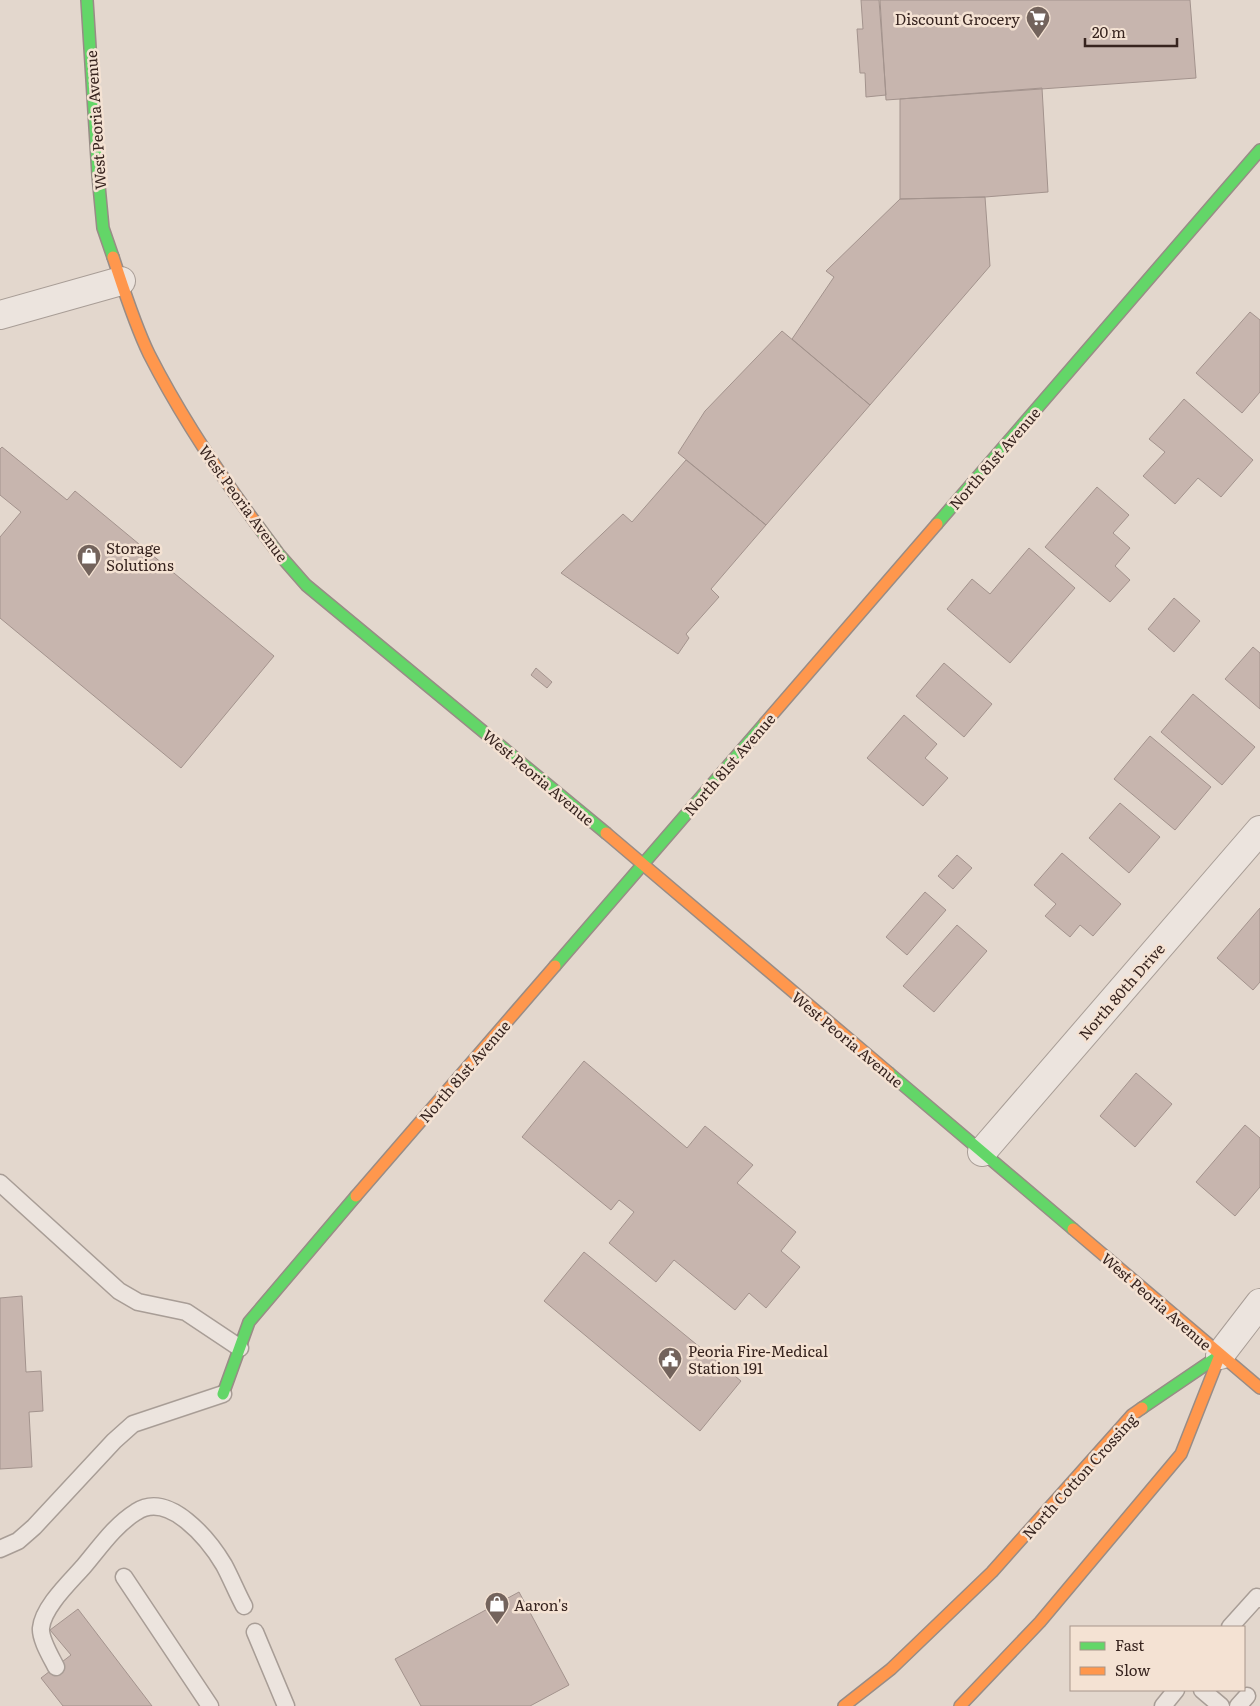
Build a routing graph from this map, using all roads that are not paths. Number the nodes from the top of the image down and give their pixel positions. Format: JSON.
{"nodes":[{"id":1,"x":87,"y":0,"type":"edge"},
{"id":2,"x":1260,"y":150,"type":"edge"},
{"id":3,"x":121,"y":281,"type":"junction"},
{"id":4,"x":0,"y":315,"type":"edge"},
{"id":5,"x":1260,"y":830,"type":"edge"},
{"id":6,"x":643,"y":864,"type":"junction"},
{"id":7,"x":982,"y":1152,"type":"junction"},
{"id":8,"x":0,"y":1183,"type":"edge"},
{"id":9,"x":1260,"y":1303,"type":"edge"},
{"id":10,"x":240,"y":1348,"type":"junction"},
{"id":11,"x":1220,"y":1355,"type":"junction"},
{"id":12,"x":1260,"y":1388,"type":"edge"},
{"id":13,"x":223,"y":1394,"type":"joint"},
{"id":14,"x":0,"y":1549,"type":"edge"},
{"id":15,"x":124,"y":1576,"type":"dead end"},
{"id":16,"x":1260,"y":1599,"type":"edge"},
{"id":17,"x":244,"y":1606,"type":"dead end"},
{"id":18,"x":1231,"y":1626,"type":"edge"},
{"id":19,"x":255,"y":1632,"type":"dead end"},
{"id":20,"x":56,"y":1667,"type":"dead end"},
{"id":21,"x":1175,"y":1691,"type":"edge"},
{"id":22,"x":1203,"y":1691,"type":"edge"},
{"id":23,"x":210,"y":1706,"type":"edge"},
{"id":24,"x":286,"y":1706,"type":"edge"},
{"id":25,"x":844,"y":1706,"type":"edge"},
{"id":26,"x":960,"y":1706,"type":"edge"},
{"id":27,"x":1163,"y":1706,"type":"edge"},
{"id":28,"x":1221,"y":1706,"type":"edge"}],
"edges":[{"from":1,"to":3,"type":"main road","name":"West Peoria Avenue"},
{"from":2,"to":6,"type":"main road","name":"North 81st Avenue"},
{"from":3,"to":4,"type":"street"},
{"from":3,"to":6,"type":"main road","name":"West Peoria Avenue"},
{"from":5,"to":7,"type":"street","name":"North 80th Drive"},
{"from":6,"to":7,"type":"main road","name":"West Peoria Avenue"},
{"from":6,"to":10,"type":"main road","name":"North 81st Avenue"},
{"from":7,"to":11,"type":"main road","name":"West Peoria Avenue"},
{"from":8,"to":10,"type":"lane"},
{"from":9,"to":11,"type":"street"},
{"from":10,"to":13,"type":"main road","name":"North 81st Avenue"},
{"from":11,"to":12,"type":"main road","name":"West Peoria Avenue"},
{"from":11,"to":25,"type":"main road","name":"North Cotton Crossing"},
{"from":11,"to":26,"type":"main road"},
{"from":13,"to":14,"type":"lane"},
{"from":15,"to":23,"type":"lane"},
{"from":16,"to":18,"type":"lane"},
{"from":17,"to":20,"type":"lane"},
{"from":19,"to":24,"type":"lane"},
{"from":21,"to":27,"type":"lane"},
{"from":22,"to":28,"type":"lane"}]}
